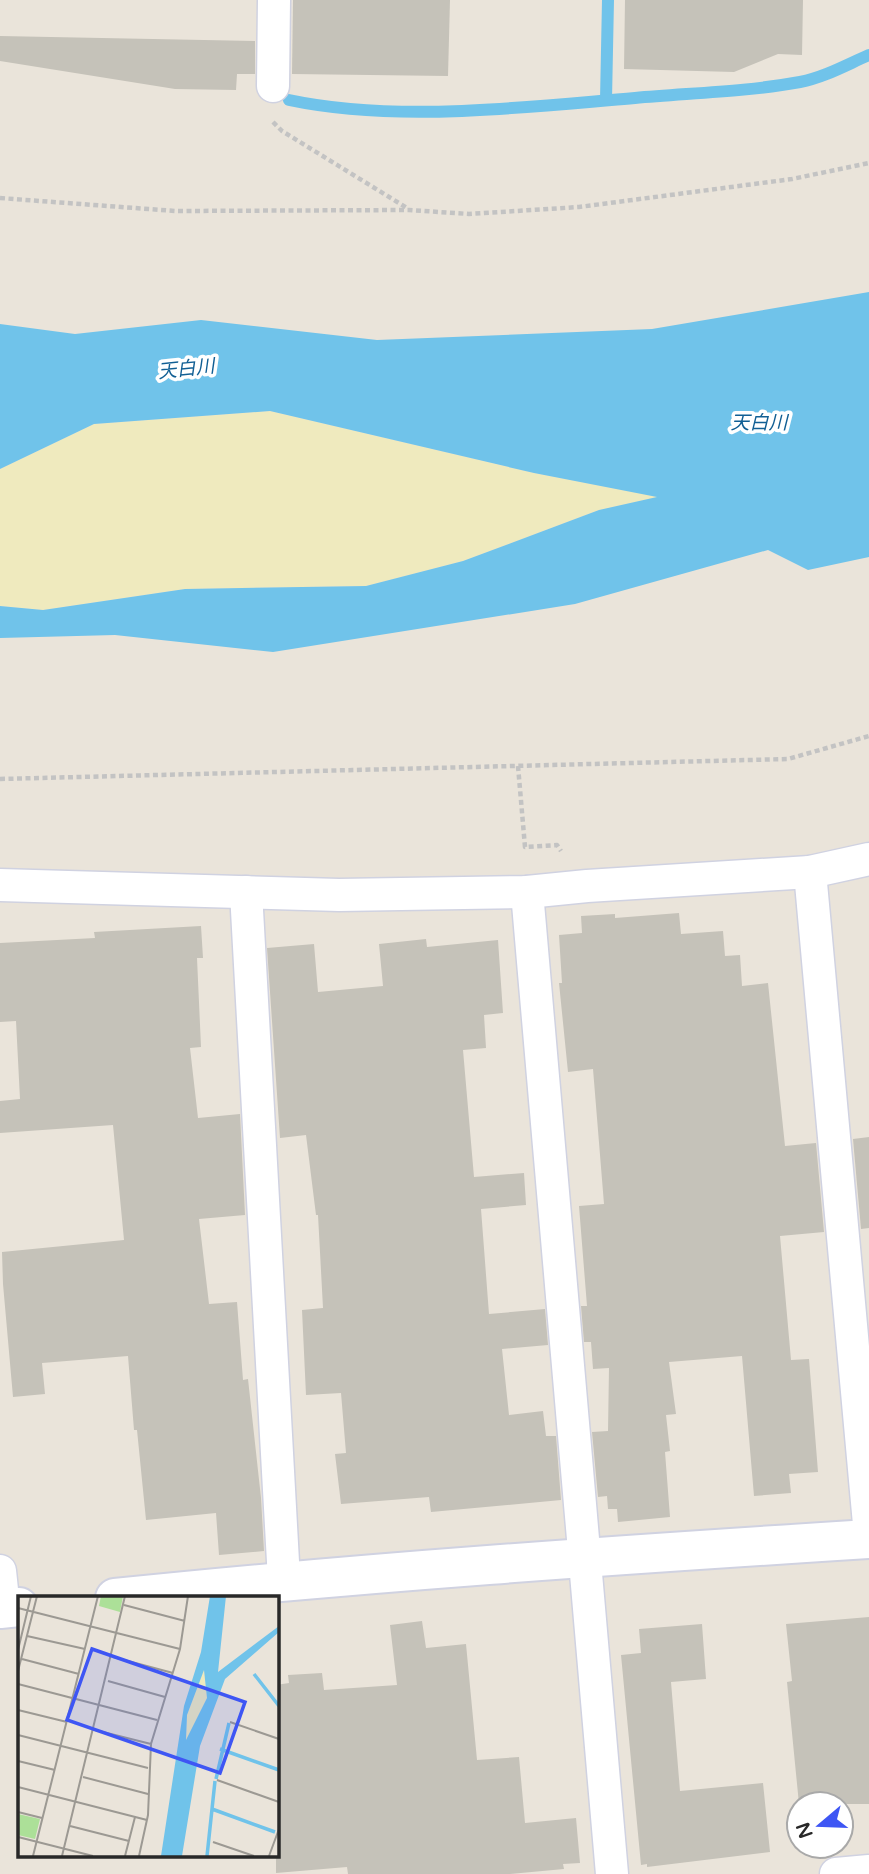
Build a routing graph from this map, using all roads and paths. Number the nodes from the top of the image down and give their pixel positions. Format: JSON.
{"nodes":[{"id":1,"x":274,"y":0,"type":"edge"},
{"id":2,"x":273,"y":86,"type":"joint"},
{"id":3,"x":869,"y":163,"type":"edge"},
{"id":4,"x":0,"y":198,"type":"edge"},
{"id":5,"x":409,"y":210,"type":"junction"},
{"id":6,"x":869,"y":736,"type":"edge"},
{"id":7,"x":518,"y":766,"type":"junction"},
{"id":8,"x":0,"y":779,"type":"edge"},
{"id":9,"x":869,"y":859,"type":"edge"},
{"id":10,"x":810,"y":872,"type":"junction"},
{"id":11,"x":0,"y":885,"type":"edge"},
{"id":12,"x":587,"y":886,"type":"junction"},
{"id":13,"x":246,"y":892,"type":"junction"},
{"id":14,"x":527,"y":892,"type":"junction"},
{"id":15,"x":869,"y":1524,"type":"edge"},
{"id":16,"x":869,"y":1539,"type":"edge"},
{"id":17,"x":583,"y":1557,"type":"junction"},
{"id":18,"x":0,"y":1571,"type":"edge"},
{"id":19,"x":284,"y":1580,"type":"junction"},
{"id":20,"x":134,"y":1596,"type":"edge"},
{"id":21,"x":8,"y":1608,"type":"edge"},
{"id":22,"x":869,"y":1871,"type":"edge"},
{"id":23,"x":612,"y":1874,"type":"edge"},
{"id":24,"x":836,"y":1874,"type":"edge"}],
"edges":[{"from":1,"to":2,"type":"street"},
{"from":2,"to":5,"type":"path"},
{"from":3,"to":5,"type":"path"},
{"from":4,"to":5,"type":"path"},
{"from":6,"to":7,"type":"path"},
{"from":7,"to":8,"type":"path"},
{"from":7,"to":12,"type":"path"},
{"from":9,"to":10,"type":"street"},
{"from":10,"to":12,"type":"street"},
{"from":10,"to":15,"type":"street"},
{"from":11,"to":13,"type":"street"},
{"from":12,"to":14,"type":"street"},
{"from":13,"to":14,"type":"street"},
{"from":13,"to":19,"type":"street"},
{"from":14,"to":17,"type":"street"},
{"from":16,"to":17,"type":"street"},
{"from":17,"to":19,"type":"street"},
{"from":17,"to":23,"type":"street"},
{"from":18,"to":21,"type":"street"},
{"from":19,"to":20,"type":"street"},
{"from":22,"to":24,"type":"street"}]}
